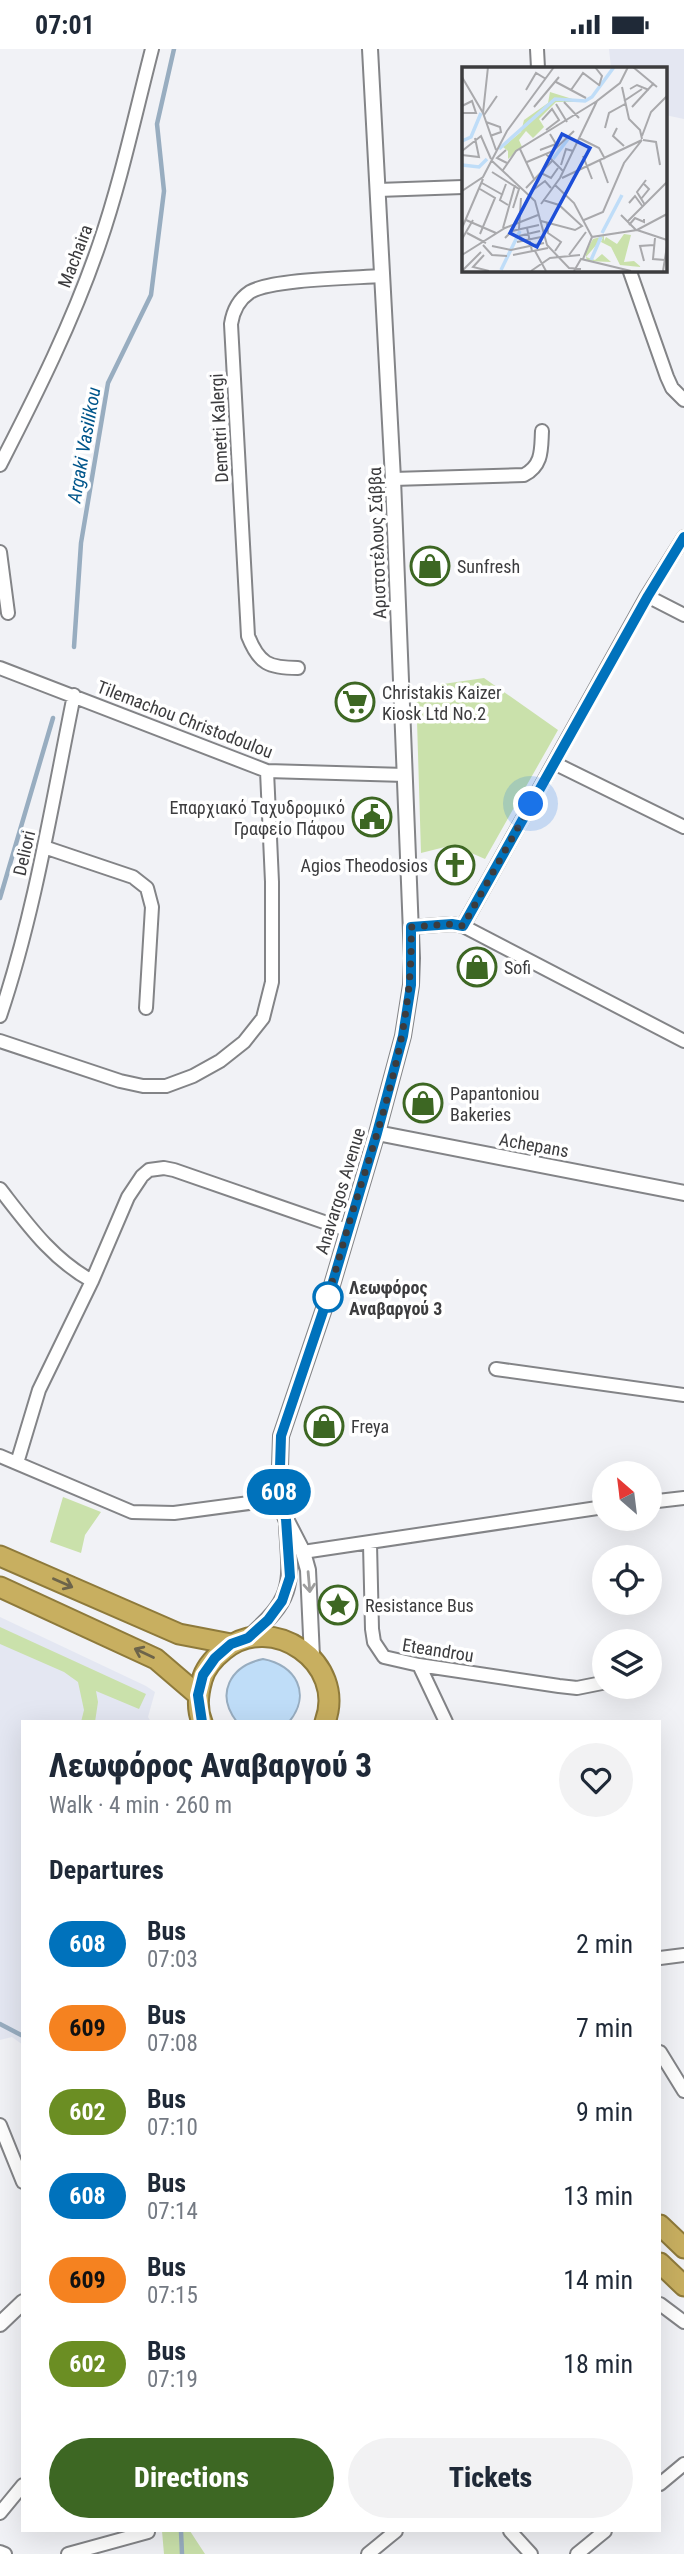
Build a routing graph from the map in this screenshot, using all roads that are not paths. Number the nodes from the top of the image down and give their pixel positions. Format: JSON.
{"nodes":[{"id":1,"x":152,"y":49,"type":"edge"},
{"id":2,"x":370,"y":49,"type":"edge"},
{"id":3,"x":537,"y":49,"type":"edge"},
{"id":4,"x":538,"y":67,"type":"edge"},
{"id":5,"x":462,"y":187,"type":"edge"},
{"id":6,"x":378,"y":190,"type":"junction"},
{"id":7,"x":630,"y":271,"type":"edge"},
{"id":8,"x":382,"y":276,"type":"junction"},
{"id":9,"x":684,"y":400,"type":"edge"},
{"id":10,"x":542,"y":431,"type":"dead end"},
{"id":11,"x":0,"y":465,"type":"edge"},
{"id":12,"x":393,"y":479,"type":"junction"},
{"id":13,"x":684,"y":537,"type":"edge"},
{"id":14,"x":0,"y":552,"type":"edge"},
{"id":15,"x":648,"y":596,"type":"junction"},
{"id":16,"x":8,"y":613,"type":"dead end"},
{"id":17,"x":684,"y":615,"type":"edge"},
{"id":18,"x":0,"y":668,"type":"edge"},
{"id":19,"x":298,"y":668,"type":"dead end"},
{"id":20,"x":74,"y":695,"type":"junction"},
{"id":21,"x":554,"y":763,"type":"junction"},
{"id":22,"x":267,"y":771,"type":"junction"},
{"id":23,"x":405,"y":775,"type":"junction"},
{"id":24,"x":684,"y":827,"type":"edge"},
{"id":25,"x":44,"y":847,"type":"junction"},
{"id":26,"x":463,"y":926,"type":"junction"},
{"id":27,"x":411,"y":927,"type":"junction"},
{"id":28,"x":146,"y":1008,"type":"dead end"},
{"id":29,"x":0,"y":1016,"type":"edge"},
{"id":30,"x":403,"y":1036,"type":"joint"},
{"id":31,"x":0,"y":1041,"type":"edge"},
{"id":32,"x":684,"y":1041,"type":"edge"},
{"id":33,"x":377,"y":1133,"type":"junction"},
{"id":34,"x":0,"y":1189,"type":"edge"},
{"id":35,"x":684,"y":1193,"type":"edge"},
{"id":36,"x":347,"y":1230,"type":"junction"},
{"id":37,"x":92,"y":1281,"type":"junction"},
{"id":38,"x":496,"y":1369,"type":"dead end"},
{"id":39,"x":684,"y":1395,"type":"edge"},
{"id":40,"x":0,"y":1456,"type":"edge"},
{"id":41,"x":17,"y":1463,"type":"junction"},
{"id":42,"x":683,"y":1496,"type":"edge"},
{"id":43,"x":279,"y":1499,"type":"junction"},
{"id":44,"x":662,"y":1500,"type":"edge"},
{"id":45,"x":592,"y":1509,"type":"edge"},
{"id":46,"x":286,"y":1519,"type":"junction"},
{"id":47,"x":370,"y":1544,"type":"junction"},
{"id":48,"x":303,"y":1552,"type":"junction"},
{"id":49,"x":0,"y":1556,"type":"edge"},
{"id":50,"x":0,"y":1587,"type":"edge"},
{"id":51,"x":240,"y":1641,"type":"junction"},
{"id":52,"x":312,"y":1657,"type":"junction"},
{"id":53,"x":419,"y":1665,"type":"junction"},
{"id":54,"x":592,"y":1685,"type":"edge"},
{"id":55,"x":198,"y":1695,"type":"junction"},
{"id":56,"x":202,"y":1720,"type":"edge"},
{"id":57,"x":328,"y":1720,"type":"edge"},
{"id":58,"x":445,"y":1720,"type":"edge"},
{"id":59,"x":684,"y":1955,"type":"edge"},
{"id":60,"x":661,"y":1958,"type":"edge"},
{"id":61,"x":661,"y":2054,"type":"edge"},
{"id":62,"x":684,"y":2091,"type":"edge"},
{"id":63,"x":0,"y":2125,"type":"edge"},
{"id":64,"x":6,"y":2154,"type":"edge"},
{"id":65,"x":21,"y":2179,"type":"edge"},
{"id":66,"x":661,"y":2226,"type":"edge"},
{"id":67,"x":684,"y":2248,"type":"edge"},
{"id":68,"x":661,"y":2264,"type":"edge"},
{"id":69,"x":684,"y":2286,"type":"edge"},
{"id":70,"x":21,"y":2304,"type":"edge"},
{"id":71,"x":661,"y":2307,"type":"edge"},
{"id":72,"x":684,"y":2322,"type":"edge"},
{"id":73,"x":0,"y":2324,"type":"edge"},
{"id":74,"x":684,"y":2464,"type":"edge"},
{"id":75,"x":661,"y":2483,"type":"edge"},
{"id":76,"x":21,"y":2488,"type":"edge"},
{"id":77,"x":0,"y":2514,"type":"edge"},
{"id":78,"x":148,"y":2532,"type":"dead end"},
{"id":79,"x":395,"y":2532,"type":"edge"},
{"id":80,"x":511,"y":2532,"type":"edge"},
{"id":81,"x":604,"y":2532,"type":"edge"},
{"id":82,"x":0,"y":2552,"type":"edge"},
{"id":83,"x":5,"y":2554,"type":"edge"},
{"id":84,"x":68,"y":2554,"type":"edge"},
{"id":85,"x":368,"y":2554,"type":"edge"},
{"id":86,"x":531,"y":2554,"type":"edge"},
{"id":87,"x":577,"y":2554,"type":"edge"}],
"edges":[{"from":1,"to":11,"type":"street","name":"Machaira"},
{"from":2,"to":6,"type":"street","name":"Αριστοτέλους Σάββα"},
{"from":3,"to":4,"type":"street"},
{"from":5,"to":6,"type":"street"},
{"from":6,"to":8,"type":"street","name":"Αριστοτέλους Σάββα"},
{"from":7,"to":9,"type":"street"},
{"from":8,"to":12,"type":"street","name":"Αριστοτέλους Σάββα"},
{"from":8,"to":19,"type":"street","name":"Demetri Kalergi"},
{"from":10,"to":12,"type":"street"},
{"from":12,"to":23,"type":"street","name":"Αριστοτέλους Σάββα"},
{"from":13,"to":15,"type":"street"},
{"from":14,"to":16,"type":"street"},
{"from":15,"to":17,"type":"street"},
{"from":15,"to":21,"type":"street"},
{"from":18,"to":20,"type":"street","name":"Tilemachou Christodoulou"},
{"from":20,"to":22,"type":"street","name":"Tilemachou Christodoulou"},
{"from":20,"to":25,"type":"street","name":"Deliori"},
{"from":21,"to":24,"type":"street"},
{"from":21,"to":26,"type":"street"},
{"from":22,"to":23,"type":"street","name":"Tilemachou Christodoulou"},
{"from":22,"to":31,"type":"street"},
{"from":23,"to":27,"type":"street","name":"Αριστοτέλους Σάββα"},
{"from":25,"to":28,"type":"street"},
{"from":25,"to":29,"type":"street","name":"Deliori"},
{"from":26,"to":27,"type":"street"},
{"from":26,"to":32,"type":"street"},
{"from":27,"to":30,"type":"street","name":"Αριστοτέλους Σάββα"},
{"from":30,"to":33,"type":"street","name":"Anavargos Avenue"},
{"from":33,"to":35,"type":"street","name":"Achepans"},
{"from":33,"to":36,"type":"street","name":"Anavargos Avenue"},
{"from":34,"to":37,"type":"street"},
{"from":36,"to":37,"type":"street"},
{"from":36,"to":43,"type":"street","name":"Anavargos Avenue"},
{"from":37,"to":41,"type":"street"},
{"from":38,"to":39,"type":"street"},
{"from":40,"to":41,"type":"street"},
{"from":41,"to":43,"type":"street"},
{"from":42,"to":44,"type":"street"},
{"from":43,"to":46,"type":"street","name":"Anavargos Avenue"},
{"from":45,"to":47,"type":"street"},
{"from":46,"to":48,"type":"street","name":"Anavargos Avenue"},
{"from":46,"to":51,"type":"street","name":"Anavargos Avenue"},
{"from":47,"to":48,"type":"street"},
{"from":47,"to":53,"type":"street","name":"Eteandrou"},
{"from":48,"to":52,"type":"street","name":"Anavargos Avenue","one_way":true},
{"from":49,"to":51,"type":"highway","one_way":true},
{"from":55,"to":50,"type":"highway","one_way":true},
{"from":51,"to":52,"type":"highway"},
{"from":51,"to":55,"type":"highway"},
{"from":52,"to":57,"type":"highway"},
{"from":53,"to":54,"type":"street","name":"Eteandrou"},
{"from":53,"to":58,"type":"street"},
{"from":55,"to":56,"type":"highway"},
{"from":59,"to":60,"type":"street"},
{"from":61,"to":62,"type":"street"},
{"from":63,"to":64,"type":"street"},
{"from":64,"to":65,"type":"street"},
{"from":66,"to":67,"type":"highway"},
{"from":68,"to":69,"type":"highway"},
{"from":70,"to":73,"type":"street"},
{"from":71,"to":72,"type":"street"},
{"from":74,"to":75,"type":"street"},
{"from":76,"to":77,"type":"street"},
{"from":78,"to":84,"type":"street"},
{"from":79,"to":85,"type":"street"},
{"from":80,"to":86,"type":"street"},
{"from":81,"to":87,"type":"street"},
{"from":82,"to":83,"type":"street"}]}
